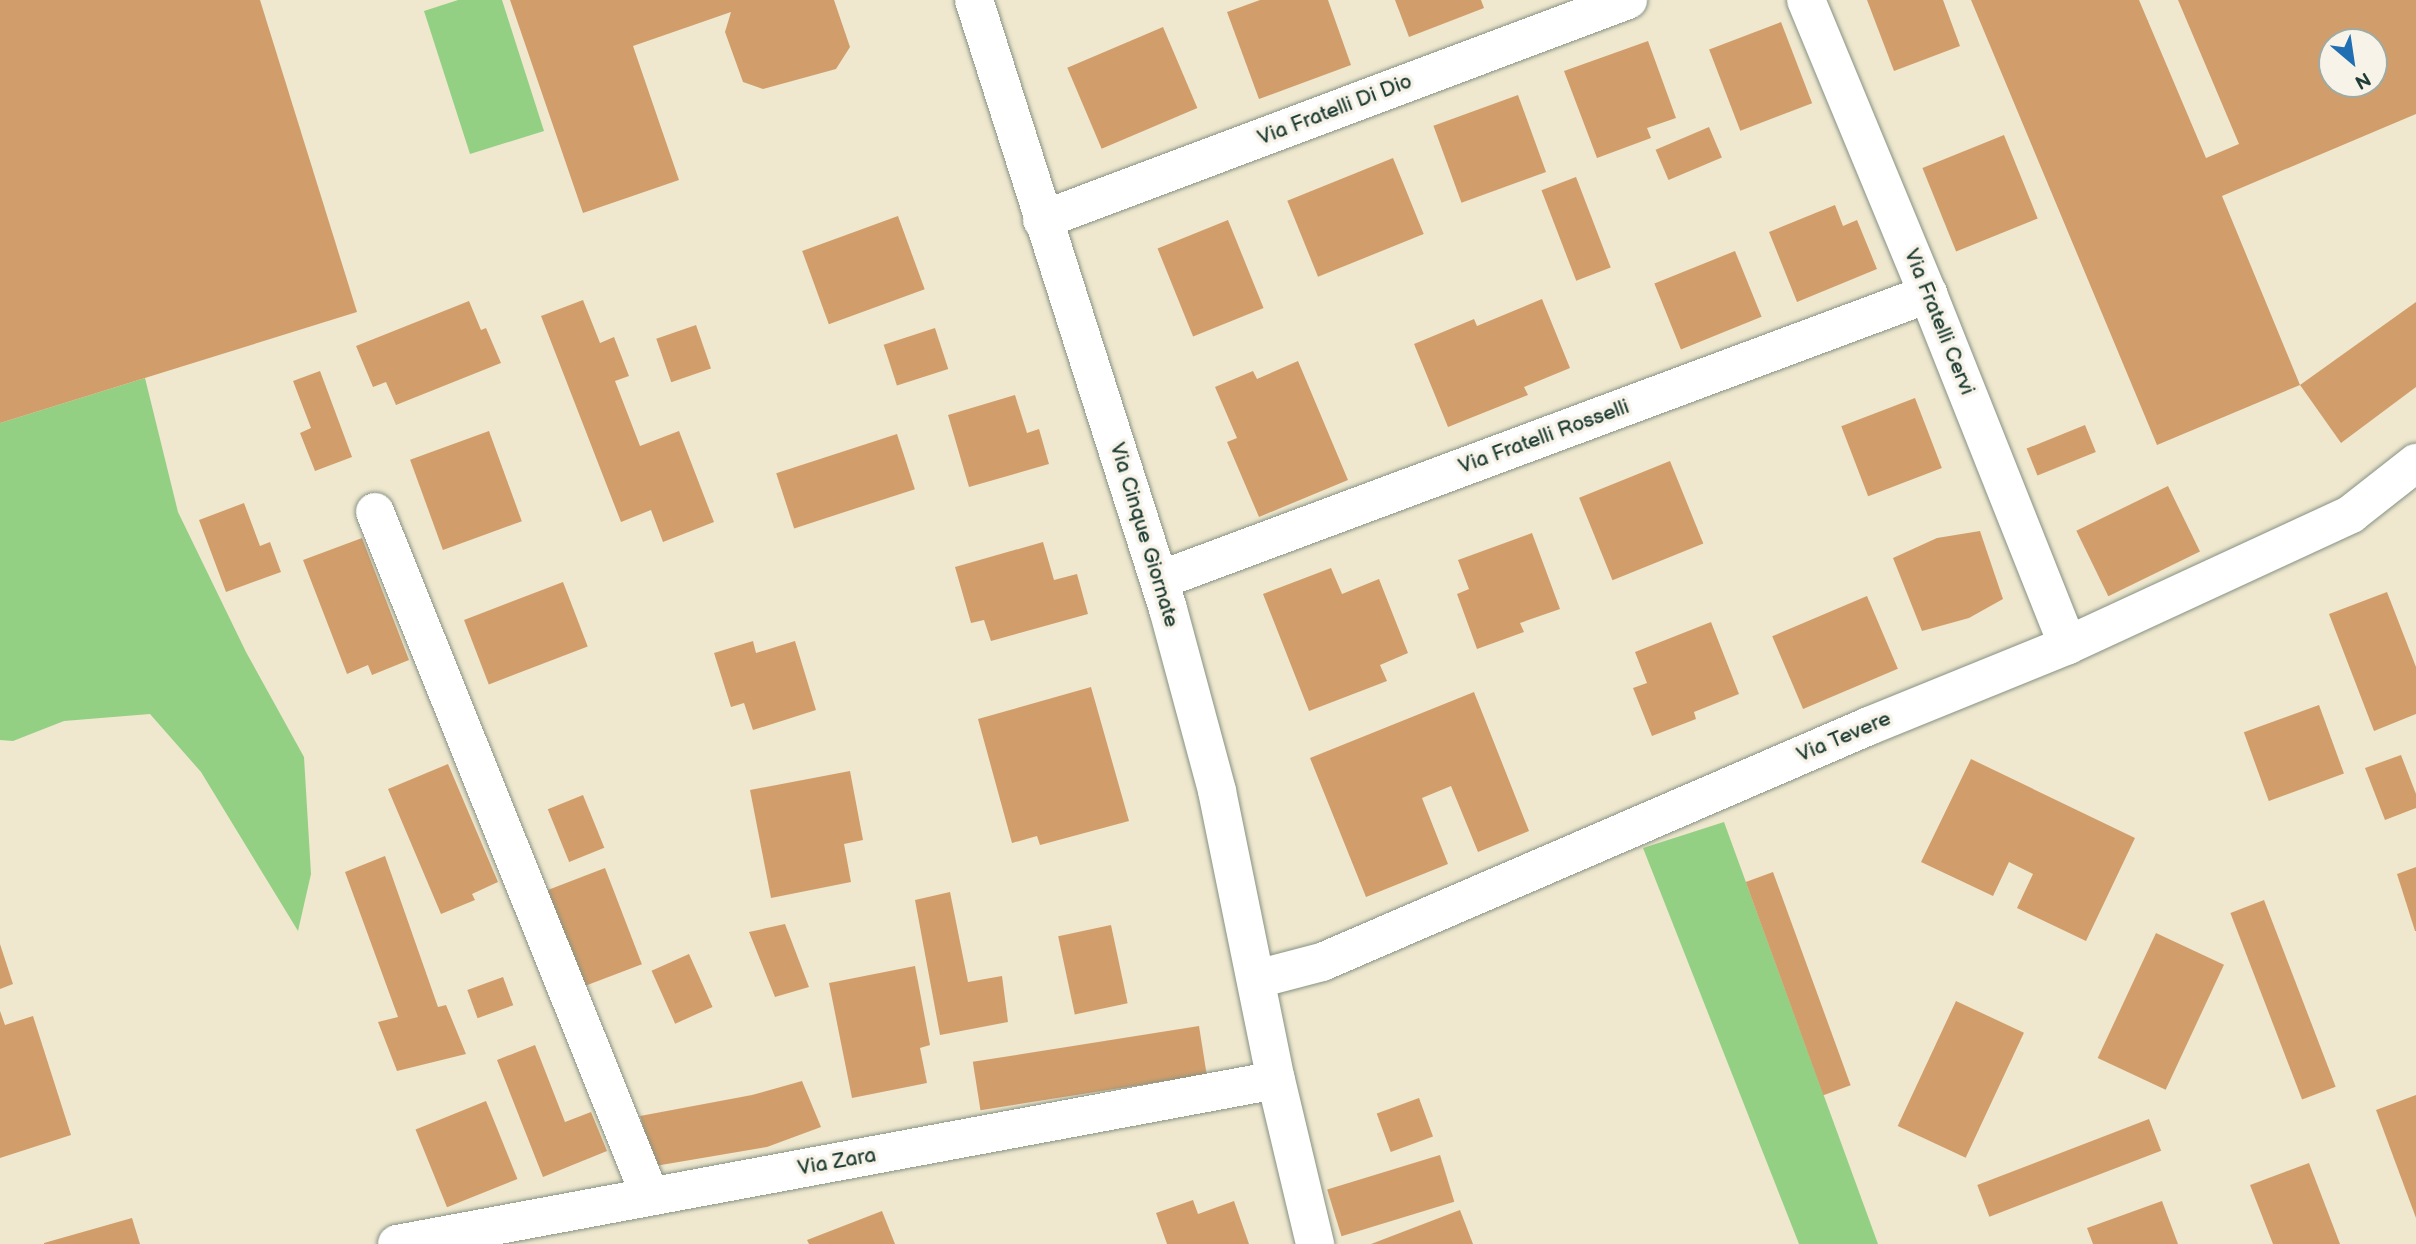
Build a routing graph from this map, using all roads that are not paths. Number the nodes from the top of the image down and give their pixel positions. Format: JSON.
{"nodes":[{"id":1,"x":974,"y":0,"type":"edge"},
{"id":2,"x":1628,"y":0,"type":"edge"},
{"id":3,"x":1806,"y":0,"type":"edge"},
{"id":4,"x":1042,"y":220,"type":"junction"},
{"id":5,"x":1928,"y":294,"type":"junction"},
{"id":6,"x":2416,"y":463,"type":"edge"},
{"id":7,"x":375,"y":512,"type":"dead end"},
{"id":8,"x":1160,"y":580,"type":"junction"},
{"id":9,"x":2068,"y":645,"type":"junction"},
{"id":10,"x":1257,"y":979,"type":"junction"},
{"id":11,"x":1276,"y":1080,"type":"junction"},
{"id":12,"x":650,"y":1196,"type":"junction"},
{"id":13,"x":397,"y":1244,"type":"edge"},
{"id":14,"x":1315,"y":1244,"type":"edge"}],
"edges":[{"from":1,"to":4,"type":"street","name":"Via Cinque Giornate"},
{"from":2,"to":4,"type":"street","name":"Via Fratelli Di Dio"},
{"from":3,"to":5,"type":"street","name":"Via Fratelli Cervi"},
{"from":4,"to":8,"type":"street","name":"Via Cinque Giornate"},
{"from":5,"to":8,"type":"street","name":"Via Fratelli Rosselli"},
{"from":5,"to":9,"type":"street","name":"Via Fratelli Cervi"},
{"from":6,"to":9,"type":"street","name":"Via Tevere"},
{"from":7,"to":12,"type":"street"},
{"from":8,"to":10,"type":"street","name":"Via Cinque Giornate"},
{"from":9,"to":10,"type":"street","name":"Via Tevere"},
{"from":10,"to":11,"type":"street","name":"Via Cinque Giornate"},
{"from":11,"to":12,"type":"street","name":"Via Zara"},
{"from":11,"to":14,"type":"street","name":"Via Cinque Giornate"},
{"from":12,"to":13,"type":"street","name":"Via Zara"}]}
